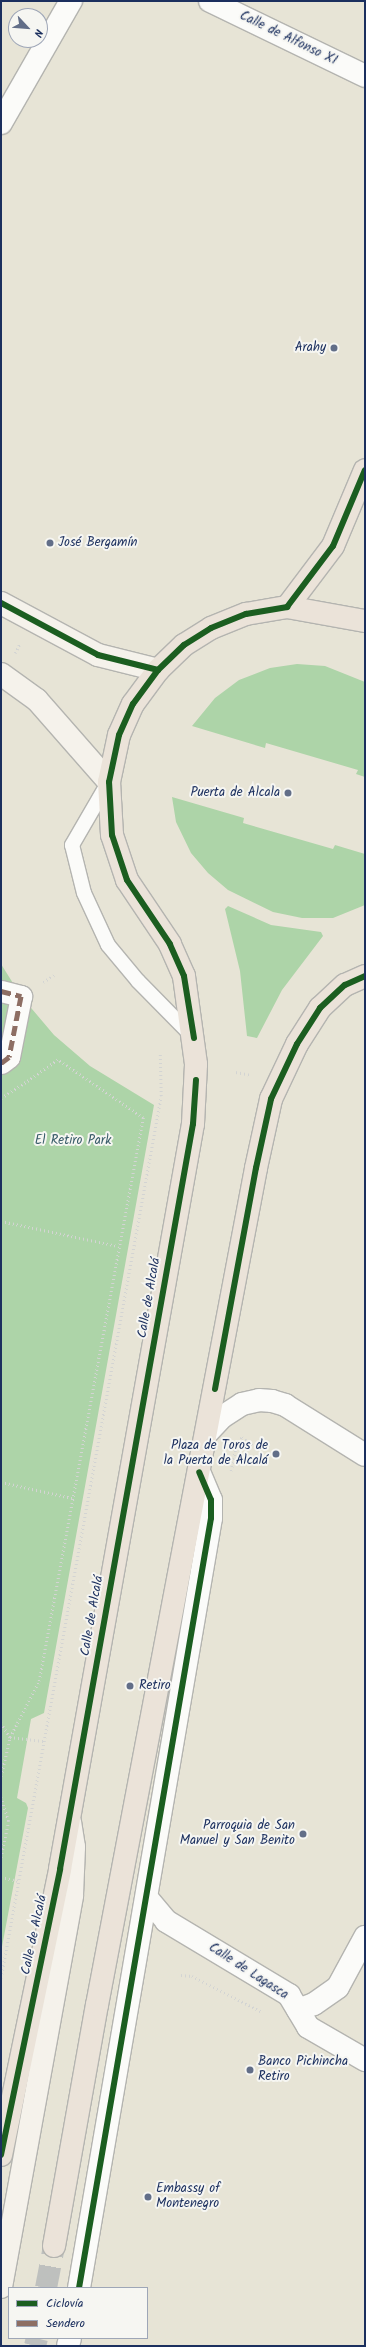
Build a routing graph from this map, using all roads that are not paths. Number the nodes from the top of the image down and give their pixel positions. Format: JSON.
{"nodes":[{"id":1,"x":70,"y":1,"type":"edge"},
{"id":2,"x":210,"y":1,"type":"edge"},
{"id":3,"x":365,"y":76,"type":"edge"},
{"id":4,"x":1,"y":123,"type":"edge"},
{"id":5,"x":365,"y":470,"type":"edge"},
{"id":6,"x":1,"y":603,"type":"edge"},
{"id":7,"x":287,"y":607,"type":"junction"},
{"id":8,"x":365,"y":621,"type":"edge"},
{"id":9,"x":158,"y":670,"type":"junction"},
{"id":10,"x":1,"y":674,"type":"edge"},
{"id":11,"x":109,"y":782,"type":"junction"},
{"id":12,"x":365,"y":976,"type":"edge"},
{"id":13,"x":1,"y":991,"type":"edge"},
{"id":14,"x":194,"y":1038,"type":"junction"},
{"id":15,"x":1,"y":1063,"type":"edge"},
{"id":16,"x":207,"y":1433,"type":"junction"},
{"id":17,"x":365,"y":1455,"type":"edge"},
{"id":18,"x":199,"y":1472,"type":"junction"},
{"id":19,"x":69,"y":1815,"type":"junction"},
{"id":20,"x":147,"y":1898,"type":"junction"},
{"id":21,"x":365,"y":1937,"type":"edge"},
{"id":22,"x":298,"y":2010,"type":"junction"},
{"id":23,"x":365,"y":2060,"type":"edge"},
{"id":24,"x":1,"y":2155,"type":"edge"},
{"id":25,"x":54,"y":2246,"type":"tunnel mouth"},
{"id":26,"x":4,"y":2263,"type":"junction"},
{"id":27,"x":78,"y":2285,"type":"edge"},
{"id":28,"x":1,"y":2287,"type":"edge"},
{"id":29,"x":14,"y":2287,"type":"edge"}],
"edges":[{"from":1,"to":4,"type":"street"},
{"from":2,"to":3,"type":"street","name":"Calle de Alfonso XI"},
{"from":5,"to":7,"type":"main road"},
{"from":6,"to":9,"type":"main road"},
{"from":7,"to":8,"type":"main road","name":"Calle de Alcalá"},
{"from":7,"to":9,"type":"main road","name":"Calle de Alcalá"},
{"from":9,"to":11,"type":"main road","name":"Calle de Alcalá"},
{"from":10,"to":11,"type":"main road"},
{"from":11,"to":14,"type":"main road","name":"Calle de Alcalá"},
{"from":11,"to":14,"type":"lane"},
{"from":12,"to":16,"type":"main road"},
{"from":13,"to":15,"type":"street"},
{"from":14,"to":19,"type":"main road","name":"Calle de Alcalá"},
{"from":16,"to":17,"type":"street"},
{"from":16,"to":18,"type":"main road"},
{"from":18,"to":20,"type":"street"},
{"from":18,"to":25,"type":"main road"},
{"from":19,"to":24,"type":"main road","name":"Calle de Alcalá"},
{"from":19,"to":26,"type":"main road","name":"Calle de Alcalá"},
{"from":20,"to":22,"type":"street","name":"Calle de Lagasca"},
{"from":20,"to":27,"type":"street"},
{"from":21,"to":22,"type":"street"},
{"from":22,"to":23,"type":"street","name":"Calle de Lagasca"},
{"from":26,"to":28,"type":"main road","name":"Calle de Alcalá"},
{"from":26,"to":29,"type":"street","name":"Calle de Alcalá"}]}
